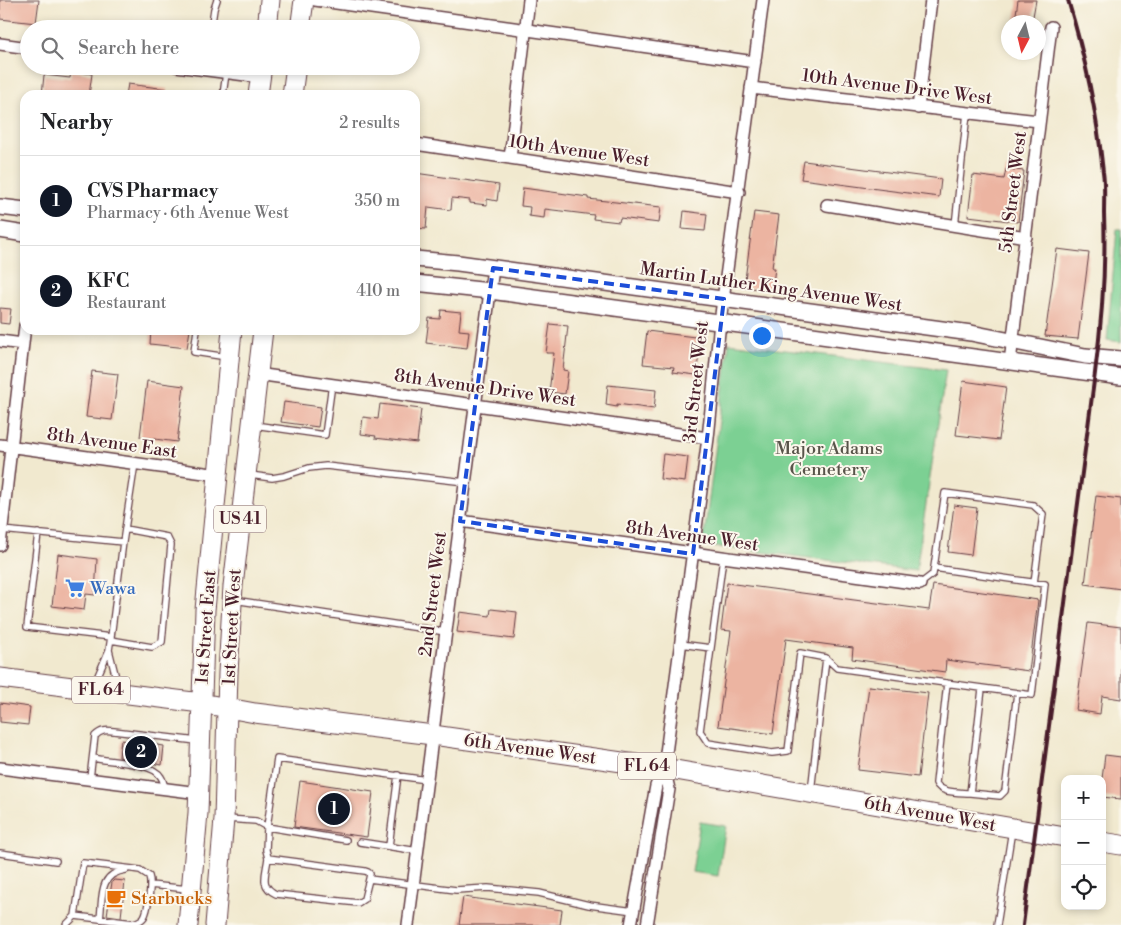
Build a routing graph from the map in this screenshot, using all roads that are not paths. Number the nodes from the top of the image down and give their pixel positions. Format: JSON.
{"nodes":[{"id":1,"x":217,"y":0,"type":"edge"},
{"id":2,"x":270,"y":0,"type":"edge"},
{"id":3,"x":304,"y":0,"type":"edge"},
{"id":4,"x":315,"y":0,"type":"edge"},
{"id":5,"x":529,"y":0,"type":"edge"},
{"id":6,"x":763,"y":0,"type":"edge"},
{"id":7,"x":931,"y":0,"type":"edge"},
{"id":8,"x":212,"y":20,"type":"edge"},
{"id":9,"x":268,"y":20,"type":"edge"},
{"id":10,"x":301,"y":20,"type":"edge"},
{"id":11,"x":1051,"y":27,"type":"dead end"},
{"id":12,"x":525,"y":29,"type":"junction"},
{"id":13,"x":0,"y":44,"type":"edge"},
{"id":14,"x":20,"y":47,"type":"edge"},
{"id":15,"x":755,"y":62,"type":"junction"},
{"id":16,"x":226,"y":75,"type":"edge"},
{"id":17,"x":241,"y":75,"type":"edge"},
{"id":18,"x":295,"y":75,"type":"edge"},
{"id":19,"x":260,"y":79,"type":"edge"},
{"id":20,"x":751,"y":88,"type":"junction"},
{"id":21,"x":224,"y":90,"type":"edge"},
{"id":22,"x":293,"y":90,"type":"edge"},
{"id":23,"x":918,"y":108,"type":"junction"},
{"id":24,"x":967,"y":113,"type":"junction"},
{"id":25,"x":1039,"y":121,"type":"junction"},
{"id":26,"x":420,"y":145,"type":"edge"},
{"id":27,"x":510,"y":158,"type":"junction"},
{"id":28,"x":738,"y":192,"type":"junction"},
{"id":29,"x":827,"y":205,"type":"dead end"},
{"id":30,"x":0,"y":207,"type":"edge"},
{"id":31,"x":20,"y":209,"type":"edge"},
{"id":32,"x":955,"y":226,"type":"junction"},
{"id":33,"x":0,"y":230,"type":"edge"},
{"id":34,"x":20,"y":233,"type":"edge"},
{"id":35,"x":1026,"y":237,"type":"junction"},
{"id":36,"x":420,"y":260,"type":"edge"},
{"id":37,"x":493,"y":268,"type":"junction"},
{"id":38,"x":420,"y":284,"type":"edge"},
{"id":39,"x":490,"y":291,"type":"junction"},
{"id":40,"x":724,"y":299,"type":"junction"},
{"id":41,"x":720,"y":322,"type":"junction"},
{"id":42,"x":24,"y":335,"type":"edge"},
{"id":43,"x":196,"y":335,"type":"edge"},
{"id":44,"x":232,"y":335,"type":"edge"},
{"id":45,"x":262,"y":335,"type":"edge"},
{"id":46,"x":1013,"y":340,"type":"junction"},
{"id":47,"x":0,"y":341,"type":"edge"},
{"id":48,"x":23,"y":344,"type":"junction"},
{"id":49,"x":230,"y":357,"type":"junction"},
{"id":50,"x":1121,"y":360,"type":"edge"},
{"id":51,"x":1010,"y":362,"type":"junction"},
{"id":52,"x":258,"y":374,"type":"junction"},
{"id":53,"x":1121,"y":377,"type":"edge"},
{"id":54,"x":332,"y":384,"type":"junction"},
{"id":55,"x":474,"y":404,"type":"junction"},
{"id":56,"x":251,"y":425,"type":"junction"},
{"id":57,"x":708,"y":438,"type":"junction"},
{"id":58,"x":5,"y":446,"type":"edge"},
{"id":59,"x":135,"y":463,"type":"junction"},
{"id":60,"x":219,"y":474,"type":"junction"},
{"id":61,"x":246,"y":474,"type":"junction"},
{"id":62,"x":465,"y":482,"type":"junction"},
{"id":63,"x":3,"y":496,"type":"edge"},
{"id":64,"x":460,"y":522,"type":"junction"},
{"id":65,"x":125,"y":529,"type":"junction"},
{"id":66,"x":2,"y":530,"type":"junction"},
{"id":67,"x":38,"y":533,"type":"junction"},
{"id":68,"x":123,"y":542,"type":"junction"},
{"id":69,"x":0,"y":545,"type":"edge"},
{"id":70,"x":693,"y":554,"type":"junction"},
{"id":71,"x":723,"y":558,"type":"junction"},
{"id":72,"x":934,"y":568,"type":"junction"},
{"id":73,"x":1034,"y":583,"type":"junction"},
{"id":74,"x":920,"y":584,"type":"joint"},
{"id":75,"x":232,"y":600,"type":"junction"},
{"id":76,"x":446,"y":632,"type":"junction"},
{"id":77,"x":111,"y":638,"type":"junction"},
{"id":78,"x":680,"y":644,"type":"junction"},
{"id":79,"x":711,"y":648,"type":"junction"},
{"id":80,"x":109,"y":650,"type":"junction"},
{"id":81,"x":826,"y":658,"type":"junction"},
{"id":82,"x":0,"y":678,"type":"edge"},
{"id":83,"x":947,"y":683,"type":"junction"},
{"id":84,"x":982,"y":688,"type":"junction"},
{"id":85,"x":92,"y":689,"type":"junction"},
{"id":86,"x":120,"y":692,"type":"junction"},
{"id":87,"x":1017,"y":693,"type":"junction"},
{"id":88,"x":201,"y":703,"type":"junction"},
{"id":89,"x":227,"y":708,"type":"junction"},
{"id":90,"x":433,"y":735,"type":"junction"},
{"id":91,"x":200,"y":742,"type":"junction"},
{"id":92,"x":93,"y":758,"type":"junction"},
{"id":93,"x":0,"y":768,"type":"edge"},
{"id":94,"x":664,"y":768,"type":"junction"},
{"id":95,"x":398,"y":775,"type":"junction"},
{"id":96,"x":90,"y":778,"type":"junction"},
{"id":97,"x":427,"y":780,"type":"junction"},
{"id":98,"x":165,"y":788,"type":"junction"},
{"id":99,"x":199,"y":792,"type":"junction"},
{"id":100,"x":970,"y":793,"type":"junction"},
{"id":101,"x":811,"y":794,"type":"junction"},
{"id":102,"x":224,"y":819,"type":"junction"},
{"id":103,"x":267,"y":827,"type":"junction"},
{"id":104,"x":1012,"y":828,"type":"junction"},
{"id":105,"x":1061,"y":835,"type":"edge"},
{"id":106,"x":346,"y":840,"type":"dead end"},
{"id":107,"x":360,"y":842,"type":"dead end"},
{"id":108,"x":1106,"y":843,"type":"edge"},
{"id":109,"x":1121,"y":845,"type":"edge"},
{"id":110,"x":388,"y":846,"type":"junction"},
{"id":111,"x":418,"y":851,"type":"junction"},
{"id":112,"x":0,"y":853,"type":"edge"},
{"id":113,"x":268,"y":858,"type":"junction"},
{"id":114,"x":56,"y":861,"type":"dead end"},
{"id":115,"x":133,"y":869,"type":"junction"},
{"id":116,"x":369,"y":879,"type":"junction"},
{"id":117,"x":150,"y":885,"type":"junction"},
{"id":118,"x":413,"y":886,"type":"junction"},
{"id":119,"x":192,"y":889,"type":"junction"},
{"id":120,"x":634,"y":911,"type":"junction"},
{"id":121,"x":650,"y":913,"type":"junction"},
{"id":122,"x":75,"y":916,"type":"junction"},
{"id":123,"x":100,"y":919,"type":"junction"},
{"id":124,"x":66,"y":925,"type":"edge"},
{"id":125,"x":188,"y":925,"type":"edge"},
{"id":126,"x":215,"y":925,"type":"edge"},
{"id":127,"x":408,"y":925,"type":"edge"},
{"id":128,"x":631,"y":925,"type":"edge"},
{"id":129,"x":647,"y":925,"type":"edge"},
{"id":130,"x":997,"y":925,"type":"edge"}],
"edges":[{"from":1,"to":8,"type":"lane"},
{"from":2,"to":9,"type":"main road"},
{"from":3,"to":10,"type":"main road"},
{"from":4,"to":12,"type":"street"},
{"from":5,"to":12,"type":"street"},
{"from":6,"to":15,"type":"street","name":"3rd Street West"},
{"from":7,"to":23,"type":"street"},
{"from":11,"to":25,"type":"street","name":"5th Street West"},
{"from":12,"to":15,"type":"street"},
{"from":12,"to":27,"type":"street"},
{"from":13,"to":14,"type":"street"},
{"from":15,"to":20,"type":"street","name":"3rd Street West"},
{"from":16,"to":21,"type":"lane"},
{"from":17,"to":19,"type":"street"},
{"from":18,"to":22,"type":"main road"},
{"from":20,"to":23,"type":"street","name":"10th Avenue Drive West"},
{"from":20,"to":28,"type":"street","name":"3rd Street West"},
{"from":23,"to":24,"type":"street","name":"10th Avenue Drive West"},
{"from":24,"to":25,"type":"street","name":"10th Avenue Drive West"},
{"from":24,"to":32,"type":"lane"},
{"from":25,"to":35,"type":"street","name":"5th Street West"},
{"from":26,"to":27,"type":"street","name":"10th Avenue West"},
{"from":27,"to":28,"type":"street","name":"10th Avenue West"},
{"from":28,"to":40,"type":"street","name":"3rd Street West"},
{"from":29,"to":32,"type":"street"},
{"from":30,"to":31,"type":"street"},
{"from":32,"to":35,"type":"street"},
{"from":33,"to":34,"type":"street"},
{"from":35,"to":46,"type":"street","name":"5th Street West"},
{"from":36,"to":37,"type":"street","name":"Martin Luther King Avenue West"},
{"from":37,"to":39,"type":"street","name":"2nd Street West"},
{"from":37,"to":40,"type":"street","name":"Martin Luther King Avenue West"},
{"from":38,"to":39,"type":"street"},
{"from":39,"to":41,"type":"street"},
{"from":39,"to":55,"type":"street","name":"2nd Street West"},
{"from":40,"to":41,"type":"street","name":"3rd Street West"},
{"from":40,"to":46,"type":"street","name":"Martin Luther King Avenue West"},
{"from":41,"to":51,"type":"street"},
{"from":41,"to":57,"type":"street","name":"3rd Street West"},
{"from":42,"to":48,"type":"street"},
{"from":43,"to":49,"type":"lane"},
{"from":44,"to":49,"type":"main road","name":"1st Street East","number":"US 41"},
{"from":45,"to":52,"type":"main road","name":"1st Street West","number":"US 41"},
{"from":46,"to":50,"type":"street","name":"Martin Luther King Avenue West"},
{"from":46,"to":51,"type":"street","name":"5th Street West"},
{"from":47,"to":48,"type":"street"},
{"from":48,"to":58,"type":"street"},
{"from":49,"to":60,"type":"main road","name":"1st Street East","number":"US 41"},
{"from":51,"to":53,"type":"street"},
{"from":52,"to":54,"type":"street","name":"8th Avenue Drive West"},
{"from":52,"to":56,"type":"main road","name":"1st Street West","number":"US 41"},
{"from":54,"to":55,"type":"street","name":"8th Avenue Drive West"},
{"from":54,"to":56,"type":"lane"},
{"from":55,"to":57,"type":"street","name":"8th Avenue Drive West"},
{"from":55,"to":62,"type":"street","name":"2nd Street West"},
{"from":56,"to":61,"type":"main road","name":"1st Street West","number":"US 41"},
{"from":57,"to":70,"type":"street","name":"3rd Street West"},
{"from":58,"to":59,"type":"street","name":"8th Avenue East"},
{"from":58,"to":63,"type":"street"},
{"from":59,"to":60,"type":"street","name":"8th Avenue East"},
{"from":59,"to":65,"type":"lane"},
{"from":60,"to":88,"type":"main road","name":"1st Street East","number":"US 41"},
{"from":61,"to":62,"type":"lane"},
{"from":61,"to":75,"type":"main road","name":"1st Street West","number":"US 41"},
{"from":62,"to":64,"type":"street","name":"2nd Street West"},
{"from":63,"to":66,"type":"street"},
{"from":64,"to":70,"type":"street","name":"8th Avenue West"},
{"from":64,"to":76,"type":"street","name":"2nd Street West"},
{"from":65,"to":68,"type":"lane"},
{"from":65,"to":77,"type":"lane"},
{"from":66,"to":67,"type":"lane"},
{"from":66,"to":69,"type":"street"},
{"from":67,"to":68,"type":"lane"},
{"from":67,"to":77,"type":"lane"},
{"from":68,"to":77,"type":"lane"},
{"from":70,"to":71,"type":"street","name":"8th Avenue West"},
{"from":70,"to":78,"type":"street","name":"3rd Street West"},
{"from":71,"to":74,"type":"street","name":"8th Avenue West"},
{"from":71,"to":79,"type":"lane"},
{"from":72,"to":73,"type":"lane"},
{"from":72,"to":73,"type":"lane"},
{"from":72,"to":74,"type":"lane"},
{"from":73,"to":87,"type":"lane"},
{"from":75,"to":76,"type":"lane"},
{"from":75,"to":89,"type":"main road","name":"1st Street West","number":"US 41"},
{"from":76,"to":90,"type":"street","name":"2nd Street West"},
{"from":77,"to":80,"type":"lane"},
{"from":78,"to":79,"type":"lane"},
{"from":78,"to":94,"type":"street","name":"3rd Street West"},
{"from":79,"to":81,"type":"lane"},
{"from":80,"to":85,"type":"lane"},
{"from":80,"to":86,"type":"lane"},
{"from":81,"to":83,"type":"lane"},
{"from":81,"to":101,"type":"lane"},
{"from":82,"to":85,"type":"main road","number":"FL 64"},
{"from":83,"to":84,"type":"lane"},
{"from":83,"to":100,"type":"lane"},
{"from":84,"to":87,"type":"lane"},
{"from":84,"to":100,"type":"lane"},
{"from":85,"to":86,"type":"main road","number":"FL 64"},
{"from":86,"to":88,"type":"main road","number":"FL 64"},
{"from":87,"to":100,"type":"lane"},
{"from":88,"to":89,"type":"main road","name":"6th Avenue West","number":"FL 64"},
{"from":88,"to":91,"type":"main road","name":"1st Street East","number":"US 41"},
{"from":89,"to":90,"type":"main road","name":"6th Avenue West","number":"FL 64"},
{"from":89,"to":102,"type":"main road","name":"1st Street West","number":"US 41"},
{"from":90,"to":94,"type":"main road","name":"6th Avenue West","number":"FL 64"},
{"from":90,"to":97,"type":"street","name":"2nd Street West"},
{"from":91,"to":92,"type":"lane"},
{"from":91,"to":99,"type":"main road","name":"1st Street East","number":"US 41"},
{"from":92,"to":96,"type":"lane"},
{"from":92,"to":98,"type":"lane"},
{"from":93,"to":96,"type":"street"},
{"from":94,"to":101,"type":"main road","name":"6th Avenue West","number":"FL 64"},
{"from":94,"to":120,"type":"street","name":"3rd Street West"},
{"from":94,"to":121,"type":"street","name":"3rd Street West"},
{"from":95,"to":97,"type":"lane"},
{"from":95,"to":103,"type":"lane"},
{"from":95,"to":110,"type":"lane"},
{"from":96,"to":98,"type":"street"},
{"from":97,"to":111,"type":"street","name":"2nd Street West"},
{"from":98,"to":99,"type":"street"},
{"from":99,"to":119,"type":"main road","name":"1st Street East","number":"US 41"},
{"from":101,"to":104,"type":"main road","name":"6th Avenue West","number":"FL 64"},
{"from":102,"to":103,"type":"lane"},
{"from":102,"to":126,"type":"main road","name":"1st Street West","number":"US 41"},
{"from":103,"to":106,"type":"lane"},
{"from":103,"to":113,"type":"lane"},
{"from":104,"to":105,"type":"main road","name":"6th Avenue West","number":"FL 64"},
{"from":104,"to":130,"type":"lane"},
{"from":107,"to":110,"type":"lane"},
{"from":108,"to":109,"type":"main road"},
{"from":110,"to":111,"type":"lane"},
{"from":111,"to":118,"type":"street","name":"2nd Street West"},
{"from":112,"to":114,"type":"lane"},
{"from":113,"to":116,"type":"lane"},
{"from":113,"to":116,"type":"lane"},
{"from":115,"to":117,"type":"lane"},
{"from":115,"to":122,"type":"lane"},
{"from":115,"to":123,"type":"lane"},
{"from":116,"to":118,"type":"lane"},
{"from":117,"to":119,"type":"lane"},
{"from":117,"to":123,"type":"lane"},
{"from":118,"to":120,"type":"lane"},
{"from":118,"to":127,"type":"street","name":"2nd Street West"},
{"from":119,"to":125,"type":"main road","name":"1st Street East","number":"US 41"},
{"from":120,"to":121,"type":"street"},
{"from":120,"to":128,"type":"street","name":"3rd Street West"},
{"from":121,"to":129,"type":"street","name":"3rd Street West"},
{"from":122,"to":123,"type":"lane"},
{"from":122,"to":124,"type":"lane"}]}
